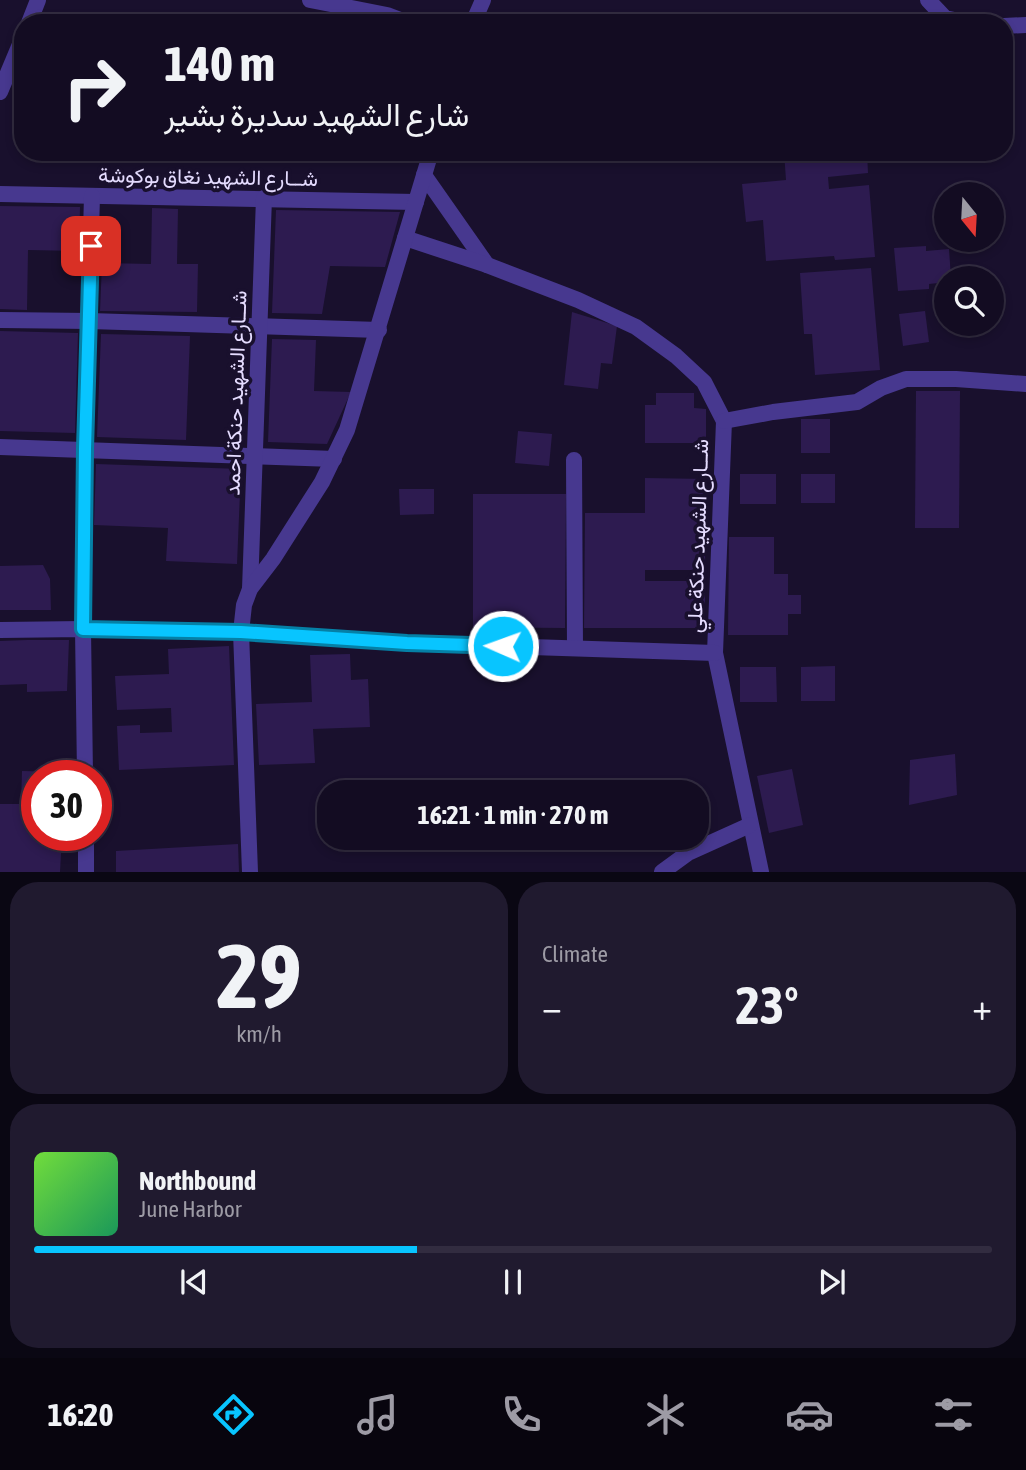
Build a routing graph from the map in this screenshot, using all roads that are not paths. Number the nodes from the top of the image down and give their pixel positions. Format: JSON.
{"nodes":[{"id":1,"x":310,"y":0,"type":"edge"},
{"id":2,"x":928,"y":0,"type":"edge"},
{"id":3,"x":382,"y":14,"type":"edge"},
{"id":4,"x":941,"y":14,"type":"edge"},
{"id":5,"x":14,"y":59,"type":"edge"},
{"id":6,"x":0,"y":92,"type":"edge"},
{"id":7,"x":428,"y":161,"type":"edge"},
{"id":8,"x":424,"y":175,"type":"junction"},
{"id":9,"x":0,"y":194,"type":"edge"},
{"id":10,"x":92,"y":196,"type":"junction"},
{"id":11,"x":264,"y":198,"type":"junction"},
{"id":12,"x":416,"y":202,"type":"junction"},
{"id":13,"x":405,"y":238,"type":"junction"},
{"id":14,"x":487,"y":265,"type":"junction"},
{"id":15,"x":0,"y":320,"type":"edge"},
{"id":16,"x":90,"y":321,"type":"junction"},
{"id":17,"x":260,"y":326,"type":"junction"},
{"id":18,"x":379,"y":330,"type":"junction"},
{"id":19,"x":1026,"y":384,"type":"edge"},
{"id":20,"x":724,"y":421,"type":"junction"},
{"id":21,"x":0,"y":446,"type":"edge"},
{"id":22,"x":85,"y":449,"type":"junction"},
{"id":23,"x":254,"y":456,"type":"junction"},
{"id":24,"x":334,"y":460,"type":"junction"},
{"id":25,"x":574,"y":460,"type":"dead end"},
{"id":26,"x":250,"y":589,"type":"junction"},
{"id":27,"x":0,"y":629,"type":"edge"},
{"id":28,"x":83,"y":629,"type":"junction"},
{"id":29,"x":241,"y":632,"type":"junction"},
{"id":30,"x":575,"y":648,"type":"junction"},
{"id":31,"x":715,"y":653,"type":"junction"},
{"id":32,"x":85,"y":760,"type":"edge"},
{"id":33,"x":750,"y":825,"type":"junction"},
{"id":34,"x":86,"y":851,"type":"edge"},
{"id":35,"x":86,"y":872,"type":"edge"},
{"id":36,"x":250,"y":872,"type":"edge"},
{"id":37,"x":662,"y":872,"type":"edge"},
{"id":38,"x":761,"y":872,"type":"edge"}],
"edges":[{"from":1,"to":3,"type":"street"},
{"from":2,"to":4,"type":"street"},
{"from":5,"to":6,"type":"street"},
{"from":7,"to":8,"type":"street"},
{"from":8,"to":12,"type":"street"},
{"from":8,"to":14,"type":"street"},
{"from":9,"to":10,"type":"street","name":"شــارع الشهيد نغاق بوكوشة"},
{"from":10,"to":11,"type":"street","name":"شــارع الشهيد نغاق بوكوشة"},
{"from":10,"to":16,"type":"street"},
{"from":11,"to":12,"type":"street","name":"شــارع الشهيد نغاق بوكوشة"},
{"from":11,"to":17,"type":"street","name":"شــارع الشهيد حنكة احمد"},
{"from":12,"to":13,"type":"street"},
{"from":13,"to":14,"type":"street"},
{"from":13,"to":18,"type":"street"},
{"from":14,"to":20,"type":"street"},
{"from":15,"to":16,"type":"street"},
{"from":16,"to":17,"type":"street"},
{"from":16,"to":22,"type":"street"},
{"from":17,"to":18,"type":"street"},
{"from":17,"to":23,"type":"street","name":"شــارع الشهيد حنكة احمد"},
{"from":18,"to":24,"type":"street"},
{"from":19,"to":20,"type":"street"},
{"from":20,"to":31,"type":"street","name":"شــارع الشهيد حنكة علي"},
{"from":21,"to":22,"type":"street"},
{"from":22,"to":23,"type":"street"},
{"from":22,"to":28,"type":"street"},
{"from":23,"to":24,"type":"street"},
{"from":23,"to":26,"type":"street","name":"شــارع الشهيد حنكة احمد"},
{"from":24,"to":26,"type":"street"},
{"from":25,"to":30,"type":"street"},
{"from":26,"to":29,"type":"street"},
{"from":27,"to":28,"type":"street"},
{"from":28,"to":29,"type":"street"},
{"from":28,"to":32,"type":"street"},
{"from":29,"to":30,"type":"street"},
{"from":29,"to":36,"type":"street"},
{"from":30,"to":31,"type":"street"},
{"from":31,"to":33,"type":"street","name":"شــارع الشهيد حنكة علي"},
{"from":33,"to":37,"type":"street"},
{"from":33,"to":38,"type":"street","name":"شــارع الشهيد حنكة علي"},
{"from":34,"to":35,"type":"street"}]}
